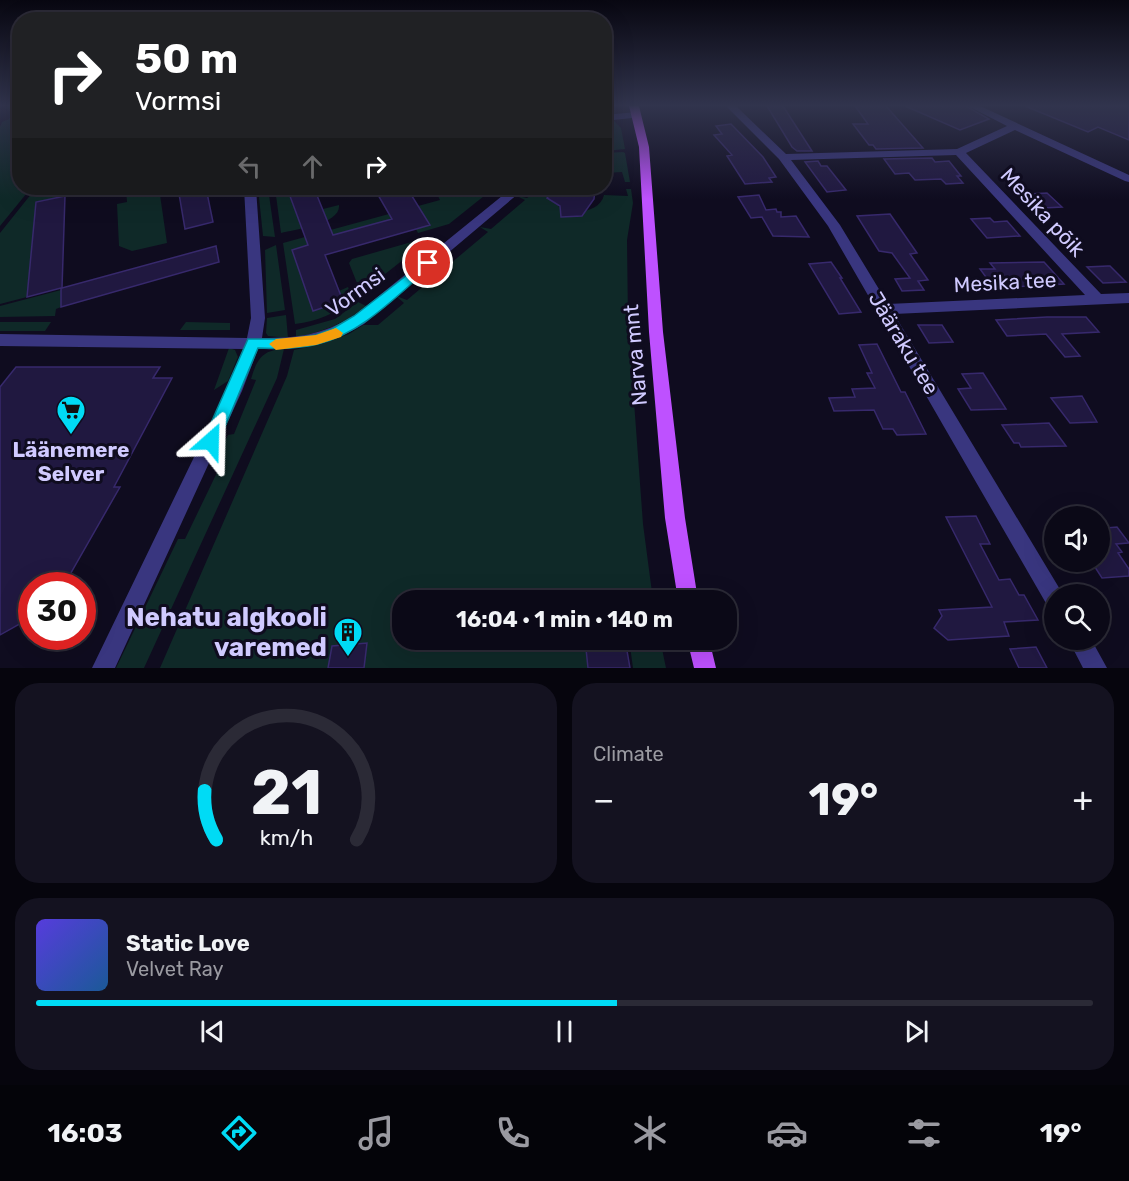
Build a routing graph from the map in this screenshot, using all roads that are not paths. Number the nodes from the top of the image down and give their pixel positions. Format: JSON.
{"nodes":[{"id":1,"x":642,"y":137,"type":"edge"},
{"id":2,"x":763,"y":137,"type":"edge"},
{"id":3,"x":990,"y":137,"type":"edge"},
{"id":4,"x":1038,"y":137,"type":"edge"},
{"id":5,"x":959,"y":152,"type":"junction"},
{"id":6,"x":783,"y":157,"type":"junction"},
{"id":7,"x":1129,"y":179,"type":"edge"},
{"id":8,"x":250,"y":195,"type":"edge"},
{"id":9,"x":511,"y":195,"type":"edge"},
{"id":10,"x":1129,"y":298,"type":"edge"},
{"id":11,"x":1097,"y":299,"type":"junction"},
{"id":12,"x":884,"y":309,"type":"junction"},
{"id":13,"x":0,"y":340,"type":"edge"},
{"id":14,"x":253,"y":343,"type":"junction"},
{"id":15,"x":1046,"y":584,"type":"edge"},
{"id":16,"x":686,"y":590,"type":"edge"},
{"id":17,"x":701,"y":650,"type":"edge"},
{"id":18,"x":1085,"y":650,"type":"edge"},
{"id":19,"x":103,"y":668,"type":"edge"},
{"id":20,"x":705,"y":668,"type":"edge"},
{"id":21,"x":1096,"y":668,"type":"edge"}],
"edges":[{"from":1,"to":16,"type":"main road","name":"Narva mnt"},
{"from":2,"to":6,"type":"street","name":"Jääraku tee"},
{"from":3,"to":5,"type":"street"},
{"from":4,"to":7,"type":"street"},
{"from":5,"to":6,"type":"street"},
{"from":5,"to":11,"type":"street","name":"Mesika põik"},
{"from":6,"to":12,"type":"street","name":"Jääraku tee"},
{"from":8,"to":14,"type":"street"},
{"from":9,"to":14,"type":"street","name":"Vormsi"},
{"from":10,"to":11,"type":"street","name":"Mesika tee"},
{"from":11,"to":12,"type":"street","name":"Mesika tee"},
{"from":12,"to":15,"type":"street","name":"Jääraku tee"},
{"from":13,"to":14,"type":"street","name":"Vormsi"},
{"from":14,"to":19,"type":"street"},
{"from":17,"to":20,"type":"main road"},
{"from":18,"to":21,"type":"street"}]}
